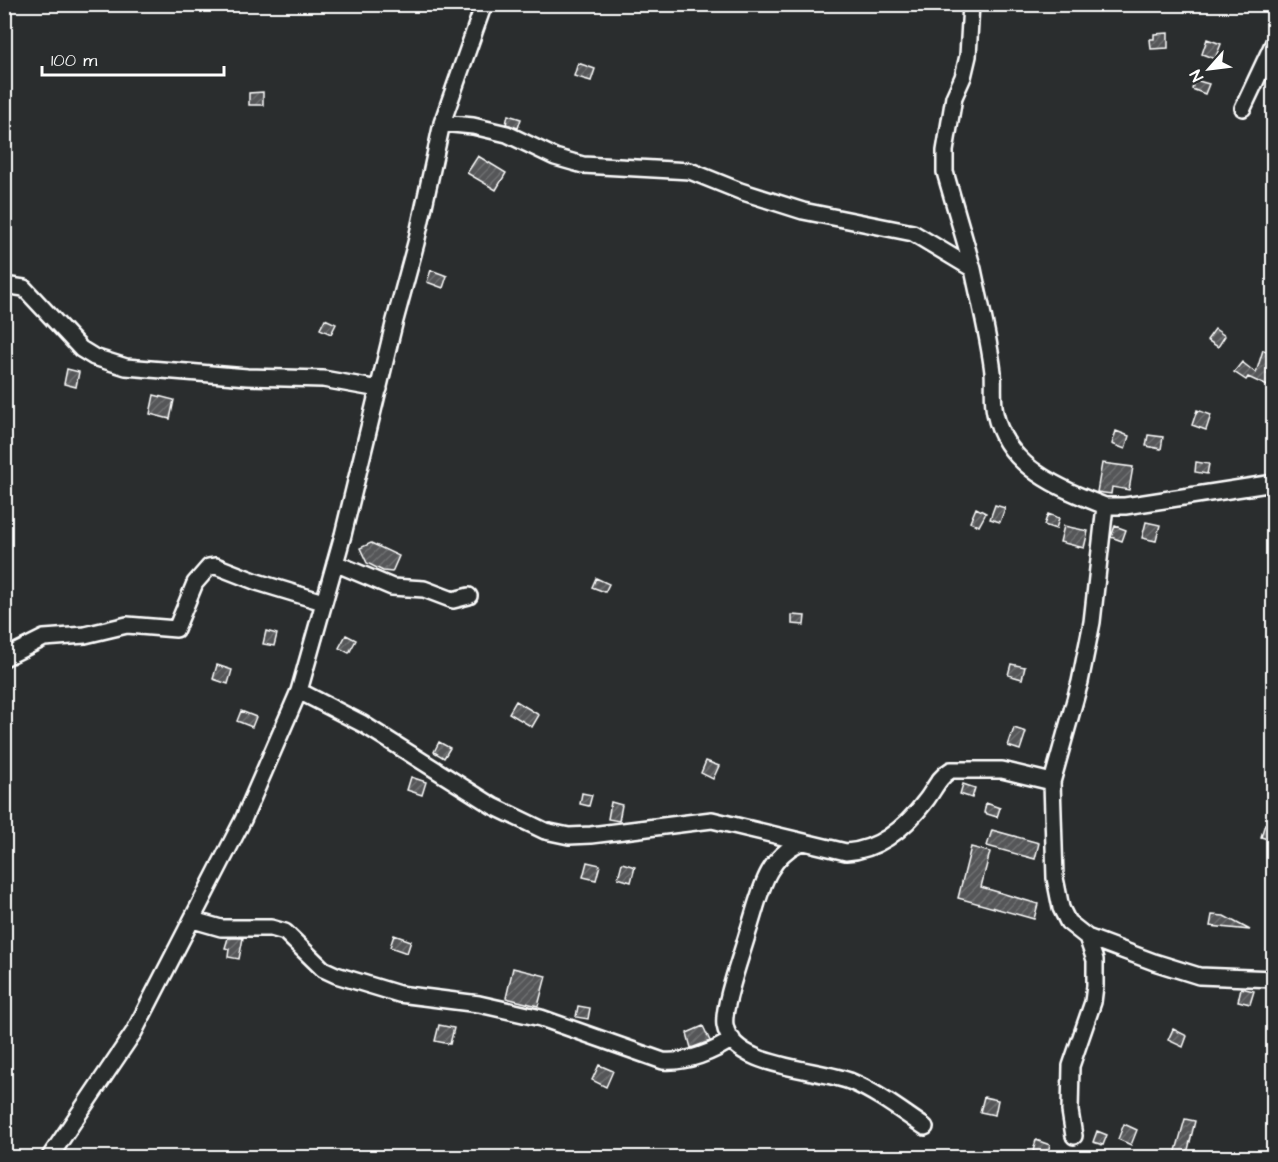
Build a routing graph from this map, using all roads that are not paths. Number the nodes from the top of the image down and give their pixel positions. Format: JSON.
{"nodes":[{"id":1,"x":484,"y":4,"type":"edge"},
{"id":2,"x":971,"y":4,"type":"edge"},
{"id":3,"x":1274,"y":42,"type":"edge"},
{"id":4,"x":1243,"y":108,"type":"dead end"},
{"id":5,"x":442,"y":123,"type":"junction"},
{"id":6,"x":973,"y":269,"type":"junction"},
{"id":7,"x":4,"y":285,"type":"edge"},
{"id":8,"x":379,"y":389,"type":"junction"},
{"id":9,"x":1274,"y":483,"type":"edge"},
{"id":10,"x":1105,"y":506,"type":"junction"},
{"id":11,"x":335,"y":563,"type":"junction"},
{"id":12,"x":469,"y":596,"type":"dead end"},
{"id":13,"x":323,"y":602,"type":"junction"},
{"id":14,"x":4,"y":658,"type":"edge"},
{"id":15,"x":299,"y":691,"type":"junction"},
{"id":16,"x":1052,"y":782,"type":"junction"},
{"id":17,"x":801,"y":842,"type":"junction"},
{"id":18,"x":193,"y":920,"type":"junction"},
{"id":19,"x":1087,"y":936,"type":"junction"},
{"id":20,"x":1110,"y":945,"type":"junction"},
{"id":21,"x":1095,"y":960,"type":"junction"},
{"id":22,"x":1274,"y":979,"type":"edge"},
{"id":23,"x":732,"y":1038,"type":"junction"},
{"id":24,"x":925,"y":1127,"type":"dead end"},
{"id":25,"x":1074,"y":1136,"type":"dead end"},
{"id":26,"x":49,"y":1158,"type":"edge"}],
"edges":[{"from":1,"to":5,"type":"street"},
{"from":2,"to":6,"type":"street"},
{"from":3,"to":4,"type":"street"},
{"from":5,"to":6,"type":"street"},
{"from":5,"to":8,"type":"street"},
{"from":6,"to":10,"type":"street"},
{"from":7,"to":8,"type":"street"},
{"from":8,"to":11,"type":"street"},
{"from":9,"to":10,"type":"street"},
{"from":10,"to":16,"type":"street"},
{"from":11,"to":12,"type":"street"},
{"from":11,"to":13,"type":"street"},
{"from":13,"to":14,"type":"street"},
{"from":13,"to":15,"type":"street"},
{"from":15,"to":17,"type":"street"},
{"from":15,"to":18,"type":"street"},
{"from":16,"to":17,"type":"street"},
{"from":16,"to":19,"type":"street"},
{"from":17,"to":23,"type":"street"},
{"from":18,"to":23,"type":"street"},
{"from":18,"to":26,"type":"street"},
{"from":19,"to":20,"type":"street"},
{"from":19,"to":21,"type":"street"},
{"from":20,"to":21,"type":"street"},
{"from":20,"to":22,"type":"street"},
{"from":21,"to":25,"type":"street"},
{"from":23,"to":24,"type":"street"}]}
